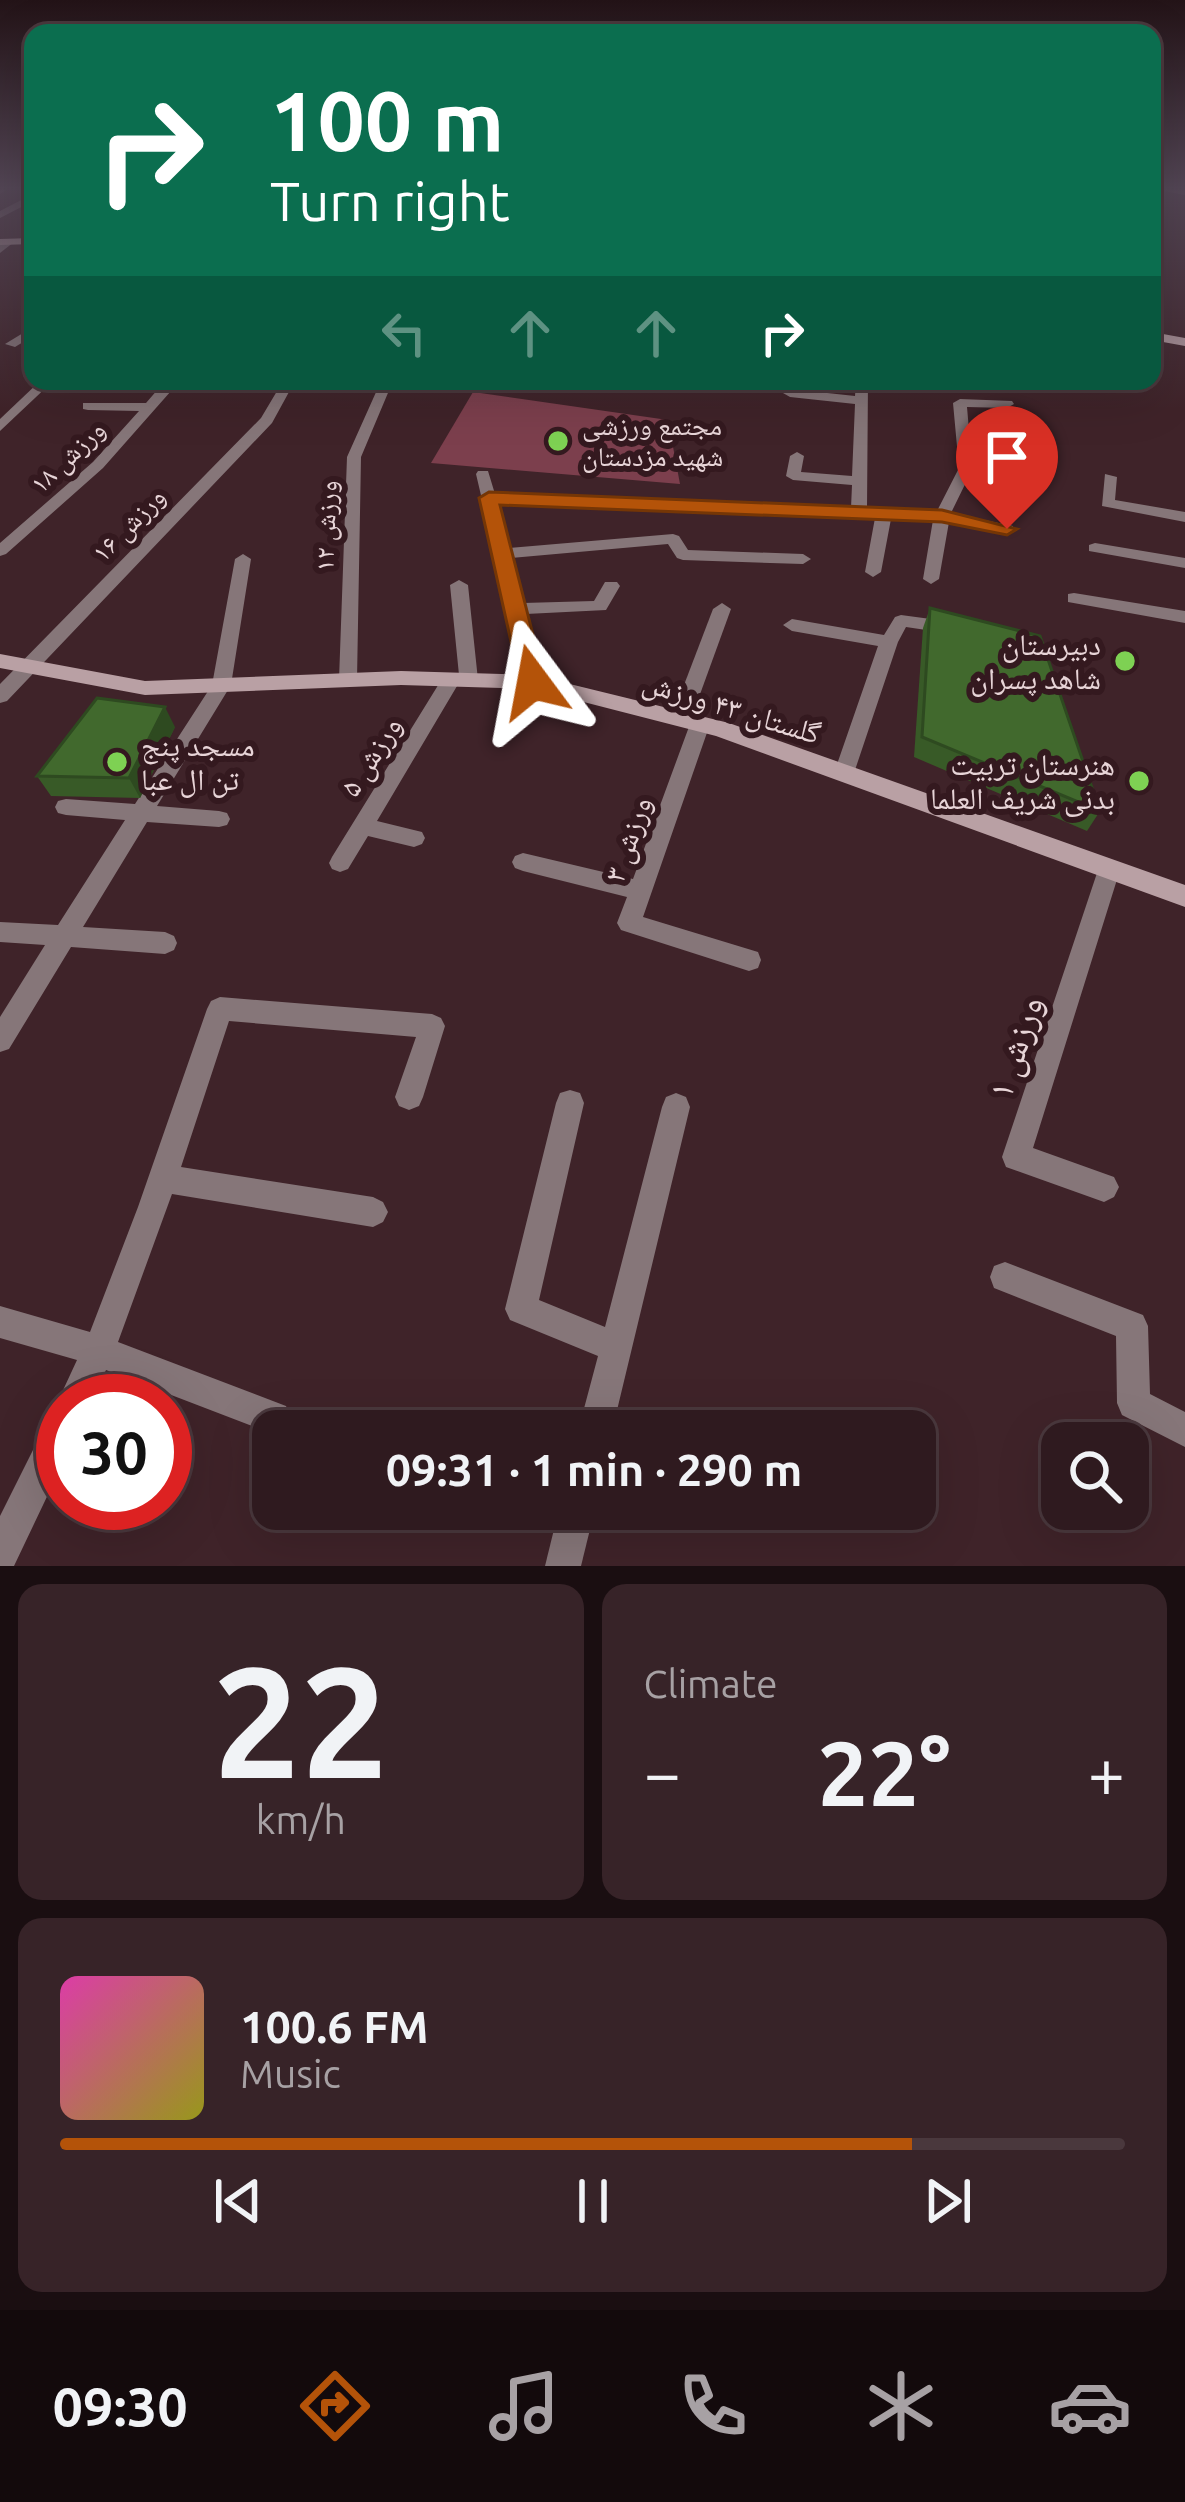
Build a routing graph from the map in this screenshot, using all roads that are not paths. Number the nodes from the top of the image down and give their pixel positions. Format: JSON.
{"nodes":[{"id":1,"x":24,"y":337,"type":"edge"},
{"id":2,"x":11,"y":344,"type":"dead end"},
{"id":3,"x":38,"y":390,"type":"edge"},
{"id":4,"x":284,"y":390,"type":"edge"},
{"id":5,"x":383,"y":390,"type":"edge"},
{"id":6,"x":862,"y":390,"type":"edge"},
{"id":7,"x":164,"y":391,"type":"dead end"},
{"id":8,"x":790,"y":394,"type":"dead end"},
{"id":9,"x":862,"y":401,"type":"junction"},
{"id":10,"x":1006,"y":404,"type":"dead end"},
{"id":11,"x":88,"y":406,"type":"dead end"},
{"id":12,"x":148,"y":407,"type":"junction"},
{"id":13,"x":17,"y":410,"type":"junction"},
{"id":14,"x":0,"y":411,"type":"edge"},
{"id":15,"x":0,"y":427,"type":"edge"},
{"id":16,"x":963,"y":434,"type":"junction"},
{"id":17,"x":1014,"y":437,"type":"dead end"},
{"id":18,"x":797,"y":456,"type":"dead end"},
{"id":19,"x":483,"y":474,"type":"dead end"},
{"id":20,"x":1110,"y":477,"type":"dead end"},
{"id":21,"x":860,"y":482,"type":"junction"},
{"id":22,"x":489,"y":498,"type":"junction"},
{"id":23,"x":859,"y":513,"type":"junction"},
{"id":24,"x":884,"y":514,"type":"junction"},
{"id":25,"x":942,"y":516,"type":"junction"},
{"id":26,"x":1185,"y":517,"type":"edge"},
{"id":27,"x":1007,"y":529,"type":"dead end"},
{"id":28,"x":1095,"y":548,"type":"dead end"},
{"id":29,"x":0,"y":551,"type":"edge"},
{"id":30,"x":502,"y":554,"type":"junction"},
{"id":31,"x":243,"y":559,"type":"dead end"},
{"id":32,"x":803,"y":559,"type":"dead end"},
{"id":33,"x":1185,"y":563,"type":"edge"},
{"id":34,"x":873,"y":572,"type":"dead end"},
{"id":35,"x":931,"y":579,"type":"dead end"},
{"id":36,"x":459,"y":585,"type":"dead end"},
{"id":37,"x":610,"y":586,"type":"dead end"},
{"id":38,"x":1074,"y":598,"type":"dead end"},
{"id":39,"x":515,"y":609,"type":"junction"},
{"id":40,"x":722,"y":609,"type":"dead end"},
{"id":41,"x":1185,"y":616,"type":"edge"},
{"id":42,"x":792,"y":625,"type":"dead end"},
{"id":43,"x":968,"y":629,"type":"edge"},
{"id":44,"x":889,"y":641,"type":"junction"},
{"id":45,"x":0,"y":661,"type":"edge"},
{"id":46,"x":28,"y":666,"type":"junction"},
{"id":47,"x":348,"y":680,"type":"junction"},
{"id":48,"x":461,"y":680,"type":"junction"},
{"id":49,"x":533,"y":682,"type":"junction"},
{"id":50,"x":221,"y":685,"type":"junction"},
{"id":51,"x":0,"y":696,"type":"edge"},
{"id":52,"x":690,"y":721,"type":"junction"},
{"id":53,"x":844,"y":773,"type":"junction"},
{"id":54,"x":66,"y":807,"type":"dead end"},
{"id":55,"x":140,"y":813,"type":"junction"},
{"id":56,"x":219,"y":819,"type":"dead end"},
{"id":57,"x":362,"y":826,"type":"junction"},
{"id":58,"x":414,"y":838,"type":"dead end"},
{"id":59,"x":523,"y":862,"type":"dead end"},
{"id":60,"x":340,"y":863,"type":"dead end"},
{"id":61,"x":1108,"y":870,"type":"junction"},
{"id":62,"x":641,"y":891,"type":"junction"},
{"id":63,"x":1185,"y":896,"type":"edge"},
{"id":64,"x":0,"y":932,"type":"edge"},
{"id":65,"x":64,"y":937,"type":"junction"},
{"id":66,"x":165,"y":943,"type":"dead end"},
{"id":67,"x":749,"y":960,"type":"dead end"},
{"id":68,"x":0,"y":1040,"type":"edge"},
{"id":69,"x":409,"y":1097,"type":"dead end"},
{"id":70,"x":570,"y":1103,"type":"dead end"},
{"id":71,"x":676,"y":1107,"type":"dead end"},
{"id":72,"x":162,"y":1178,"type":"junction"},
{"id":73,"x":1104,"y":1186,"type":"dead end"},
{"id":74,"x":373,"y":1212,"type":"dead end"},
{"id":75,"x":1005,"y":1277,"type":"dead end"},
{"id":76,"x":0,"y":1322,"type":"edge"},
{"id":77,"x":616,"y":1347,"type":"junction"},
{"id":78,"x":100,"y":1352,"type":"junction"},
{"id":79,"x":89,"y":1374,"type":"edge"},
{"id":80,"x":253,"y":1410,"type":"edge"},
{"id":81,"x":601,"y":1410,"type":"edge"},
{"id":82,"x":1185,"y":1430,"type":"edge"},
{"id":83,"x":36,"y":1481,"type":"edge"},
{"id":84,"x":572,"y":1530,"type":"edge"},
{"id":85,"x":0,"y":1555,"type":"edge"},
{"id":86,"x":563,"y":1566,"type":"edge"}],
"edges":[{"from":1,"to":2,"type":"street"},
{"from":3,"to":13,"type":"street"},
{"from":4,"to":46,"type":"street","name":"ورزش ۱۶"},
{"from":5,"to":47,"type":"street","name":"ورزش ۱۲"},
{"from":6,"to":9,"type":"street"},
{"from":7,"to":12,"type":"street","name":"ورزش ۱۸"},
{"from":8,"to":9,"type":"street"},
{"from":9,"to":21,"type":"street"},
{"from":10,"to":16,"type":"street"},
{"from":11,"to":12,"type":"street"},
{"from":12,"to":29,"type":"street","name":"ورزش ۱۸"},
{"from":13,"to":14,"type":"street"},
{"from":13,"to":15,"type":"street"},
{"from":16,"to":17,"type":"street"},
{"from":16,"to":25,"type":"street"},
{"from":18,"to":21,"type":"street"},
{"from":19,"to":22,"type":"street"},
{"from":20,"to":26,"type":"street"},
{"from":21,"to":23,"type":"street"},
{"from":22,"to":23,"type":"street"},
{"from":22,"to":30,"type":"street"},
{"from":23,"to":24,"type":"street"},
{"from":24,"to":25,"type":"street"},
{"from":24,"to":34,"type":"street"},
{"from":25,"to":27,"type":"street"},
{"from":25,"to":35,"type":"street"},
{"from":28,"to":33,"type":"street"},
{"from":30,"to":32,"type":"street"},
{"from":30,"to":39,"type":"street"},
{"from":31,"to":50,"type":"street"},
{"from":36,"to":48,"type":"street"},
{"from":37,"to":39,"type":"street"},
{"from":38,"to":41,"type":"street"},
{"from":39,"to":49,"type":"street"},
{"from":40,"to":52,"type":"street","name":"ورزش ۳"},
{"from":42,"to":44,"type":"street"},
{"from":43,"to":44,"type":"street"},
{"from":44,"to":53,"type":"street"},
{"from":45,"to":46,"type":"street","name":"گلستان ۴۳ ورزش"},
{"from":46,"to":50,"type":"street","name":"گلستان ۴۳ ورزش"},
{"from":46,"to":51,"type":"street","name":"ورزش ۱۶"},
{"from":47,"to":48,"type":"street","name":"گلستان ۴۳ ورزش"},
{"from":47,"to":50,"type":"street","name":"گلستان ۴۳ ورزش"},
{"from":48,"to":49,"type":"street","name":"گلستان ۴۳ ورزش"},
{"from":48,"to":57,"type":"street","name":"ورزش ۵"},
{"from":49,"to":52,"type":"street","name":"گلستان ۴۳ ورزش"},
{"from":50,"to":55,"type":"street"},
{"from":52,"to":53,"type":"street","name":"گلستان ۴۳ ورزش"},
{"from":52,"to":62,"type":"street","name":"ورزش ۳"},
{"from":53,"to":61,"type":"street","name":"گلستان ۴۳ ورزش"},
{"from":54,"to":55,"type":"street"},
{"from":55,"to":56,"type":"street"},
{"from":55,"to":65,"type":"street"},
{"from":57,"to":58,"type":"street"},
{"from":57,"to":60,"type":"street","name":"ورزش ۵"},
{"from":59,"to":62,"type":"street"},
{"from":61,"to":63,"type":"street","name":"گلستان ۴۳ ورزش"},
{"from":61,"to":73,"type":"street","name":"ورزش ۱"},
{"from":62,"to":67,"type":"street","name":"ورزش ۳"},
{"from":64,"to":65,"type":"street"},
{"from":65,"to":66,"type":"street"},
{"from":65,"to":68,"type":"street"},
{"from":69,"to":72,"type":"street"},
{"from":70,"to":77,"type":"street"},
{"from":71,"to":77,"type":"street"},
{"from":72,"to":74,"type":"street"},
{"from":72,"to":78,"type":"street"},
{"from":75,"to":82,"type":"street"},
{"from":76,"to":78,"type":"street"},
{"from":77,"to":81,"type":"street"},
{"from":78,"to":79,"type":"street"},
{"from":78,"to":80,"type":"street"},
{"from":83,"to":85,"type":"street"},
{"from":84,"to":86,"type":"street"}]}
